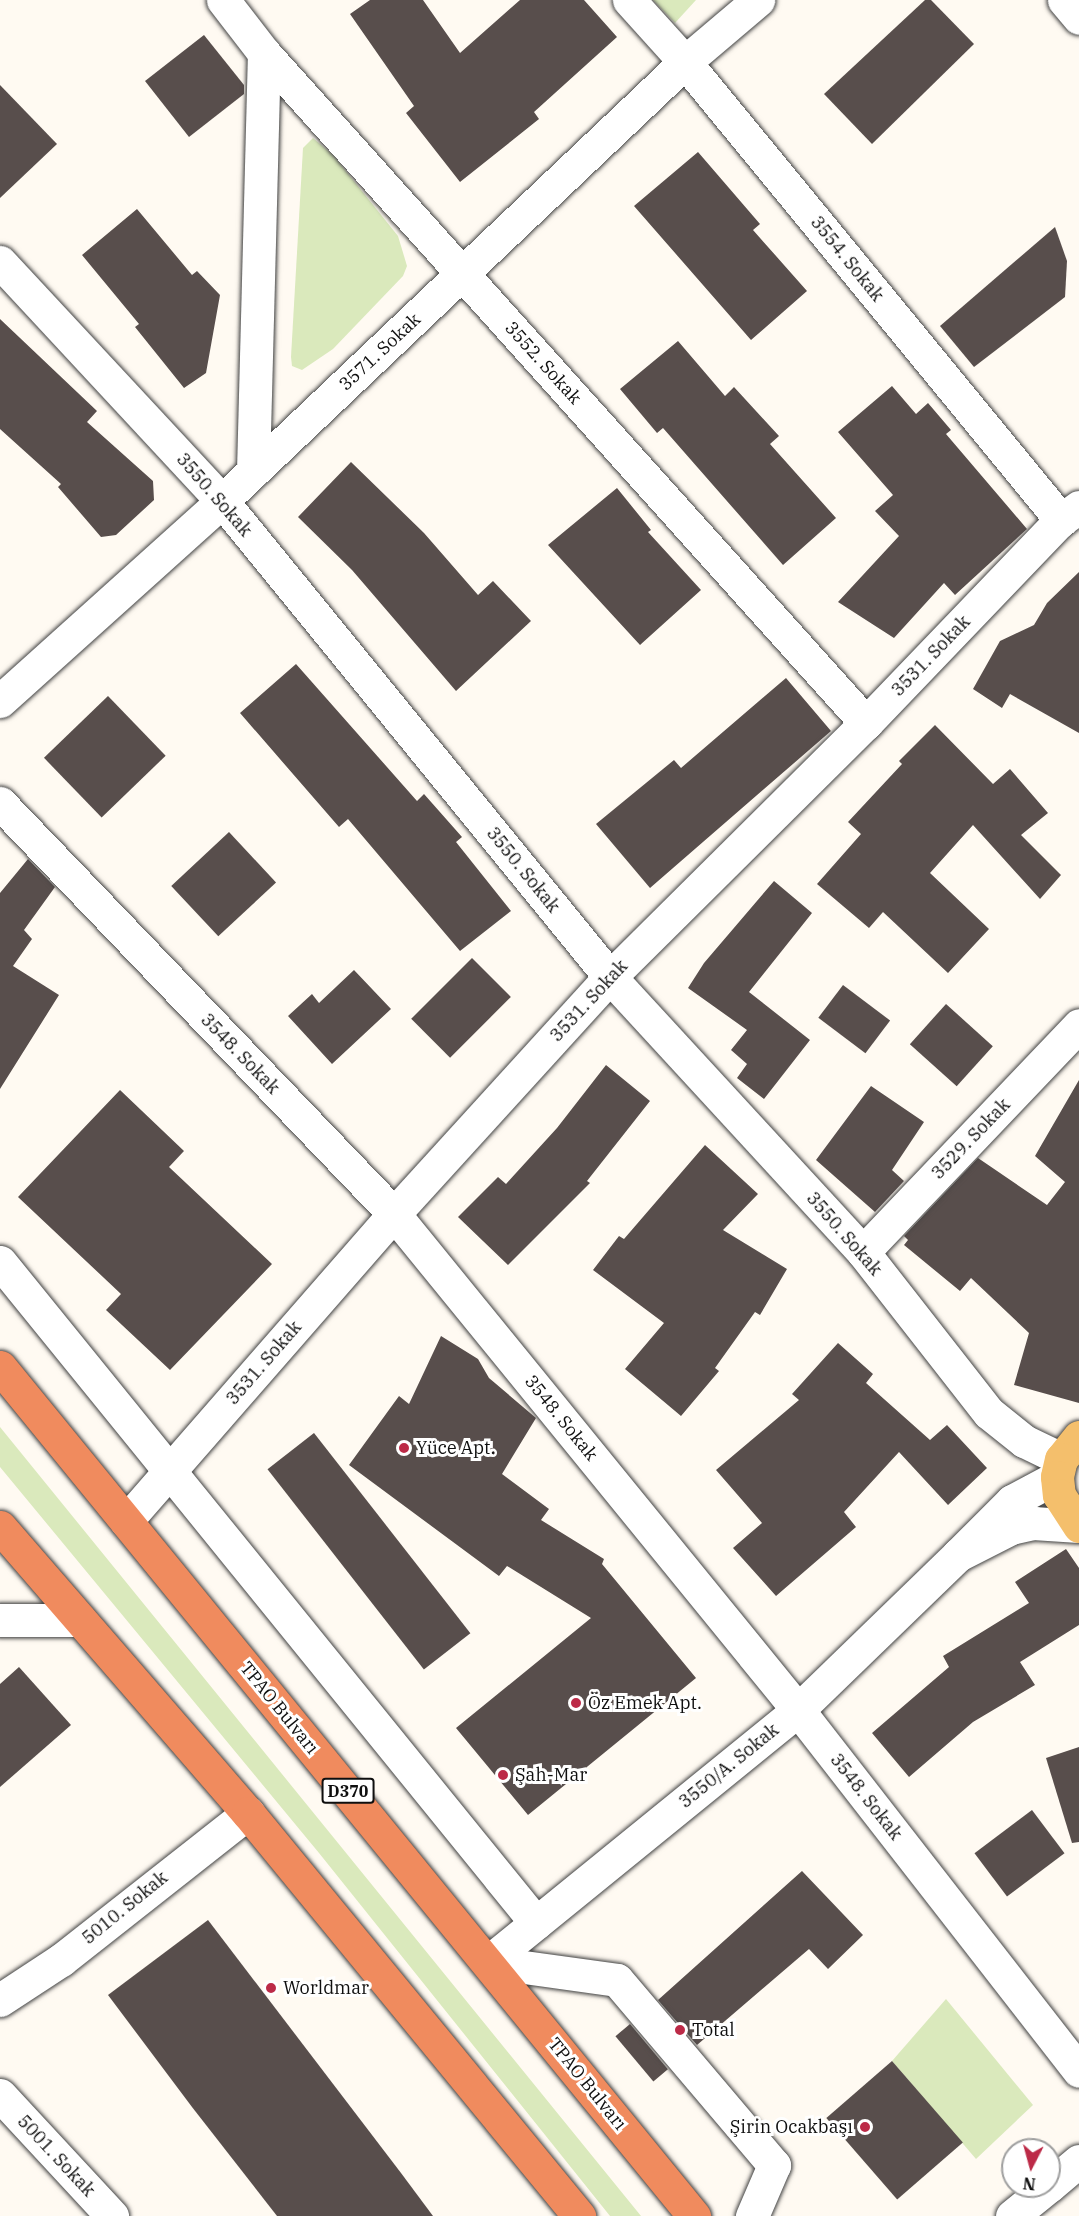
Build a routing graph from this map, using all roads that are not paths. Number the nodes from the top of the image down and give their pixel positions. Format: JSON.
{"nodes":[{"id":1,"x":629,"y":0,"type":"edge"},
{"id":2,"x":758,"y":0,"type":"edge"},
{"id":3,"x":1064,"y":0,"type":"edge"},
{"id":4,"x":229,"y":2,"type":"edge"},
{"id":5,"x":1079,"y":18,"type":"edge"},
{"id":6,"x":264,"y":53,"type":"junction"},
{"id":7,"x":685,"y":62,"type":"junction"},
{"id":8,"x":0,"y":262,"type":"edge"},
{"id":9,"x":464,"y":274,"type":"junction"},
{"id":10,"x":253,"y":471,"type":"junction"},
{"id":11,"x":222,"y":501,"type":"junction"},
{"id":12,"x":1070,"y":514,"type":"edge"},
{"id":13,"x":0,"y":701,"type":"edge"},
{"id":14,"x":866,"y":723,"type":"junction"},
{"id":15,"x":0,"y":803,"type":"edge"},
{"id":16,"x":610,"y":977,"type":"junction"},
{"id":17,"x":1079,"y":1026,"type":"edge"},
{"id":18,"x":394,"y":1214,"type":"junction"},
{"id":19,"x":863,"y":1252,"type":"junction"},
{"id":20,"x":0,"y":1262,"type":"edge"},
{"id":21,"x":0,"y":1367,"type":"edge"},
{"id":22,"x":1066,"y":1458,"type":"edge"},
{"id":23,"x":170,"y":1470,"type":"junction"},
{"id":24,"x":126,"y":1521,"type":"junction"},
{"id":25,"x":1079,"y":1526,"type":"edge"},
{"id":26,"x":0,"y":1527,"type":"edge"},
{"id":27,"x":958,"y":1556,"type":"junction"},
{"id":28,"x":0,"y":1620,"type":"edge"},
{"id":29,"x":80,"y":1620,"type":"junction"},
{"id":30,"x":798,"y":1710,"type":"junction"},
{"id":31,"x":248,"y":1812,"type":"junction"},
{"id":32,"x":536,"y":1923,"type":"junction"},
{"id":33,"x":488,"y":1962,"type":"junction"},
{"id":34,"x":0,"y":2000,"type":"edge"},
{"id":35,"x":1079,"y":2071,"type":"edge"},
{"id":36,"x":0,"y":2095,"type":"edge"},
{"id":37,"x":1079,"y":2161,"type":"edge"},
{"id":38,"x":1061,"y":2176,"type":"edge"},
{"id":39,"x":1034,"y":2198,"type":"edge"},
{"id":40,"x":112,"y":2216,"type":"edge"},
{"id":41,"x":579,"y":2216,"type":"edge"},
{"id":42,"x":694,"y":2216,"type":"edge"},
{"id":43,"x":752,"y":2216,"type":"edge"},
{"id":44,"x":1012,"y":2216,"type":"edge"}],
"edges":[{"from":1,"to":7,"type":"street","name":"3554. Sokak"},
{"from":2,"to":7,"type":"street","name":"3571. Sokak"},
{"from":3,"to":5,"type":"street"},
{"from":4,"to":6,"type":"street","name":"3552. Sokak"},
{"from":6,"to":9,"type":"street","name":"3552. Sokak"},
{"from":6,"to":10,"type":"street"},
{"from":7,"to":9,"type":"street","name":"3571. Sokak"},
{"from":7,"to":12,"type":"street","name":"3554. Sokak"},
{"from":8,"to":11,"type":"street","name":"3550. Sokak"},
{"from":9,"to":10,"type":"street","name":"3571. Sokak"},
{"from":9,"to":14,"type":"street","name":"3552. Sokak"},
{"from":10,"to":11,"type":"street","name":"3571. Sokak"},
{"from":11,"to":13,"type":"street","name":"3571. Sokak"},
{"from":11,"to":16,"type":"street","name":"3550. Sokak"},
{"from":12,"to":14,"type":"street","name":"3531. Sokak"},
{"from":14,"to":16,"type":"street","name":"3531. Sokak"},
{"from":15,"to":18,"type":"street","name":"3548. Sokak"},
{"from":16,"to":18,"type":"street","name":"3531. Sokak"},
{"from":16,"to":19,"type":"street","name":"3550. Sokak"},
{"from":17,"to":19,"type":"street","name":"3529. Sokak"},
{"from":18,"to":23,"type":"street","name":"3531. Sokak"},
{"from":18,"to":30,"type":"street","name":"3548. Sokak"},
{"from":19,"to":22,"type":"street","name":"3550. Sokak"},
{"from":20,"to":23,"type":"street"},
{"from":21,"to":24,"type":"highway","name":"TPAO Bulvarı","number":"D370"},
{"from":22,"to":25,"type":"main road"},
{"from":22,"to":27,"type":"street"},
{"from":23,"to":24,"type":"street","name":"3531. Sokak"},
{"from":23,"to":32,"type":"street"},
{"from":24,"to":33,"type":"highway","name":"TPAO Bulvarı","number":"D370"},
{"from":25,"to":27,"type":"street"},
{"from":26,"to":29,"type":"highway"},
{"from":27,"to":30,"type":"street","name":"3550/A. Sokak"},
{"from":28,"to":29,"type":"street"},
{"from":29,"to":31,"type":"highway"},
{"from":30,"to":32,"type":"street","name":"3550/A. Sokak"},
{"from":30,"to":35,"type":"street","name":"3548. Sokak"},
{"from":31,"to":34,"type":"street","name":"5010. Sokak"},
{"from":31,"to":41,"type":"highway"},
{"from":32,"to":33,"type":"street","name":"3550/A. Sokak"},
{"from":33,"to":42,"type":"highway","name":"TPAO Bulvarı","number":"D370"},
{"from":33,"to":43,"type":"street"},
{"from":36,"to":40,"type":"street","name":"5001. Sokak"},
{"from":37,"to":38,"type":"street"},
{"from":39,"to":44,"type":"street"}]}
